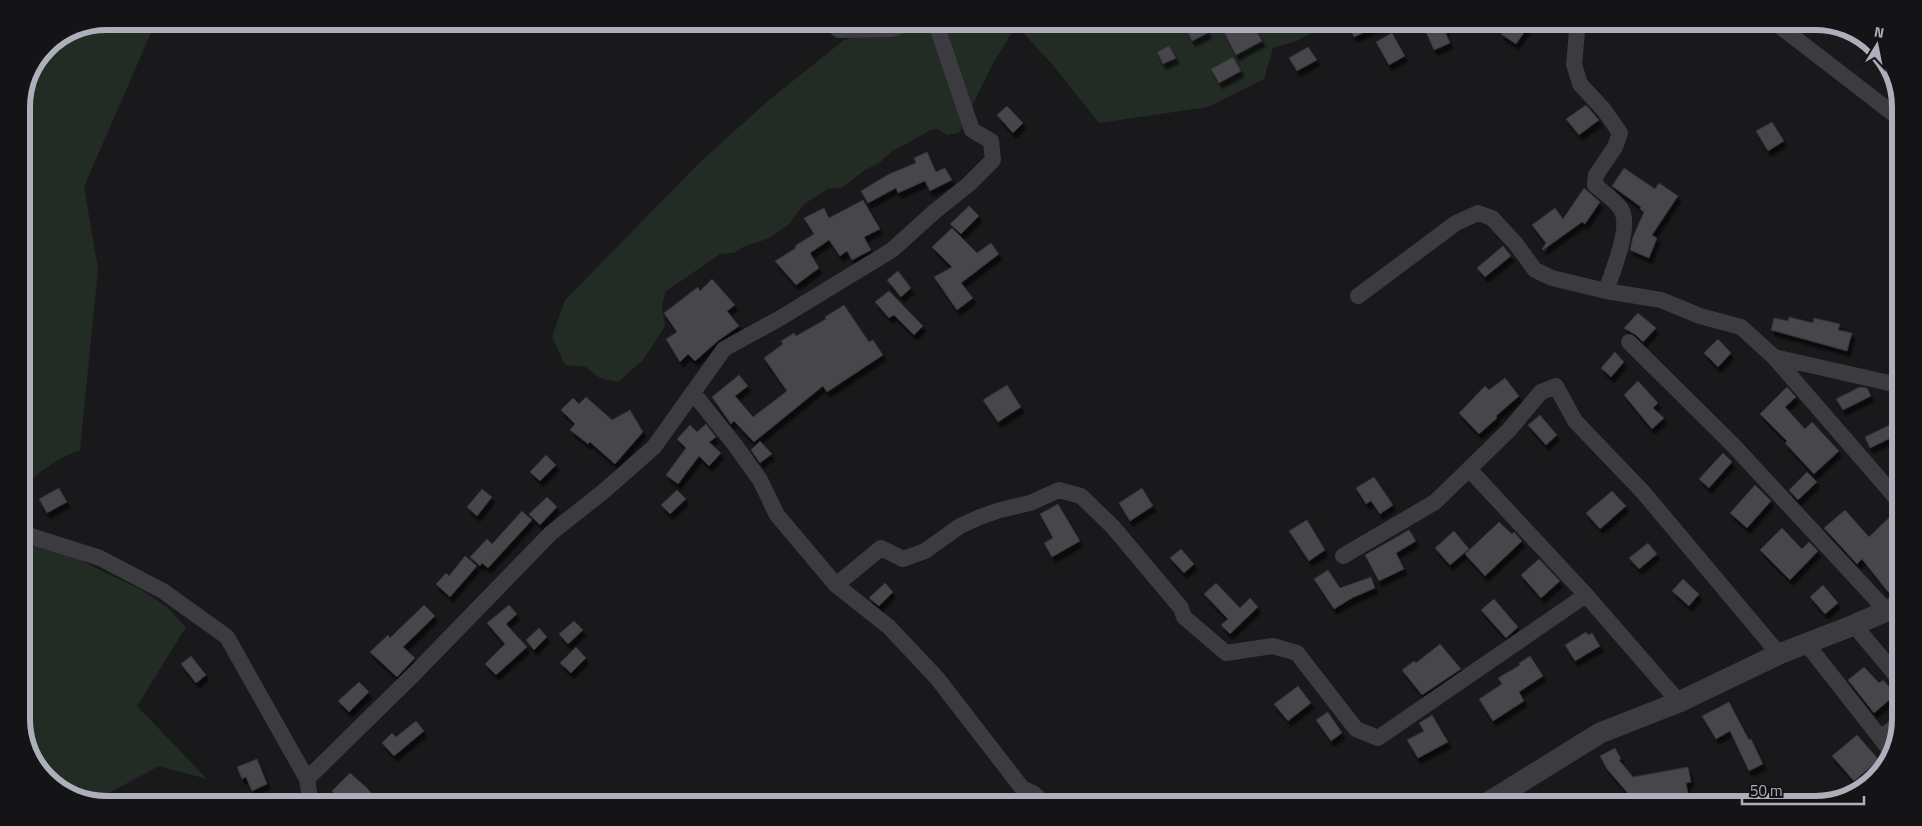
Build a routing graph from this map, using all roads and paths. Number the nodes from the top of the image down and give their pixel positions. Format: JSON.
{"nodes":[{"id":1,"x":938,"y":30,"type":"edge"},
{"id":2,"x":1577,"y":30,"type":"edge"},
{"id":3,"x":1785,"y":30,"type":"edge"},
{"id":4,"x":1892,"y":113,"type":"edge"},
{"id":5,"x":1606,"y":291,"type":"junction"},
{"id":6,"x":1358,"y":296,"type":"dead end"},
{"id":7,"x":1629,"y":342,"type":"dead end"},
{"id":8,"x":1774,"y":357,"type":"junction"},
{"id":9,"x":1892,"y":384,"type":"edge"},
{"id":10,"x":694,"y":394,"type":"junction"},
{"id":11,"x":1469,"y":469,"type":"junction"},
{"id":12,"x":1892,"y":493,"type":"edge"},
{"id":13,"x":30,"y":535,"type":"edge"},
{"id":14,"x":1343,"y":556,"type":"dead end"},
{"id":15,"x":836,"y":585,"type":"junction"},
{"id":16,"x":1586,"y":595,"type":"junction"},
{"id":17,"x":1891,"y":608,"type":"edge"},
{"id":18,"x":1854,"y":626,"type":"junction"},
{"id":19,"x":1806,"y":643,"type":"junction"},
{"id":20,"x":1779,"y":654,"type":"junction"},
{"id":21,"x":1892,"y":670,"type":"edge"},
{"id":22,"x":1680,"y":702,"type":"junction"},
{"id":23,"x":1891,"y":730,"type":"edge"},
{"id":24,"x":1880,"y":737,"type":"junction"},
{"id":25,"x":1887,"y":746,"type":"edge"},
{"id":26,"x":306,"y":779,"type":"junction"},
{"id":27,"x":309,"y":796,"type":"edge"},
{"id":28,"x":1036,"y":796,"type":"edge"},
{"id":29,"x":1498,"y":796,"type":"edge"}],
"edges":[{"from":1,"to":10,"type":"street"},
{"from":2,"to":5,"type":"street"},
{"from":3,"to":4,"type":"street"},
{"from":5,"to":6,"type":"street"},
{"from":5,"to":8,"type":"street"},
{"from":7,"to":17,"type":"street"},
{"from":8,"to":9,"type":"street"},
{"from":8,"to":12,"type":"street"},
{"from":10,"to":15,"type":"street"},
{"from":10,"to":26,"type":"street"},
{"from":11,"to":14,"type":"street"},
{"from":11,"to":16,"type":"street"},
{"from":11,"to":20,"type":"street"},
{"from":13,"to":26,"type":"street"},
{"from":15,"to":16,"type":"street"},
{"from":15,"to":28,"type":"street"},
{"from":16,"to":22,"type":"street"},
{"from":17,"to":18,"type":"street"},
{"from":18,"to":19,"type":"street"},
{"from":18,"to":21,"type":"street"},
{"from":19,"to":20,"type":"street"},
{"from":19,"to":24,"type":"street"},
{"from":20,"to":22,"type":"street"},
{"from":22,"to":29,"type":"street"},
{"from":23,"to":24,"type":"street"},
{"from":24,"to":25,"type":"street"},
{"from":26,"to":27,"type":"street"}]}
